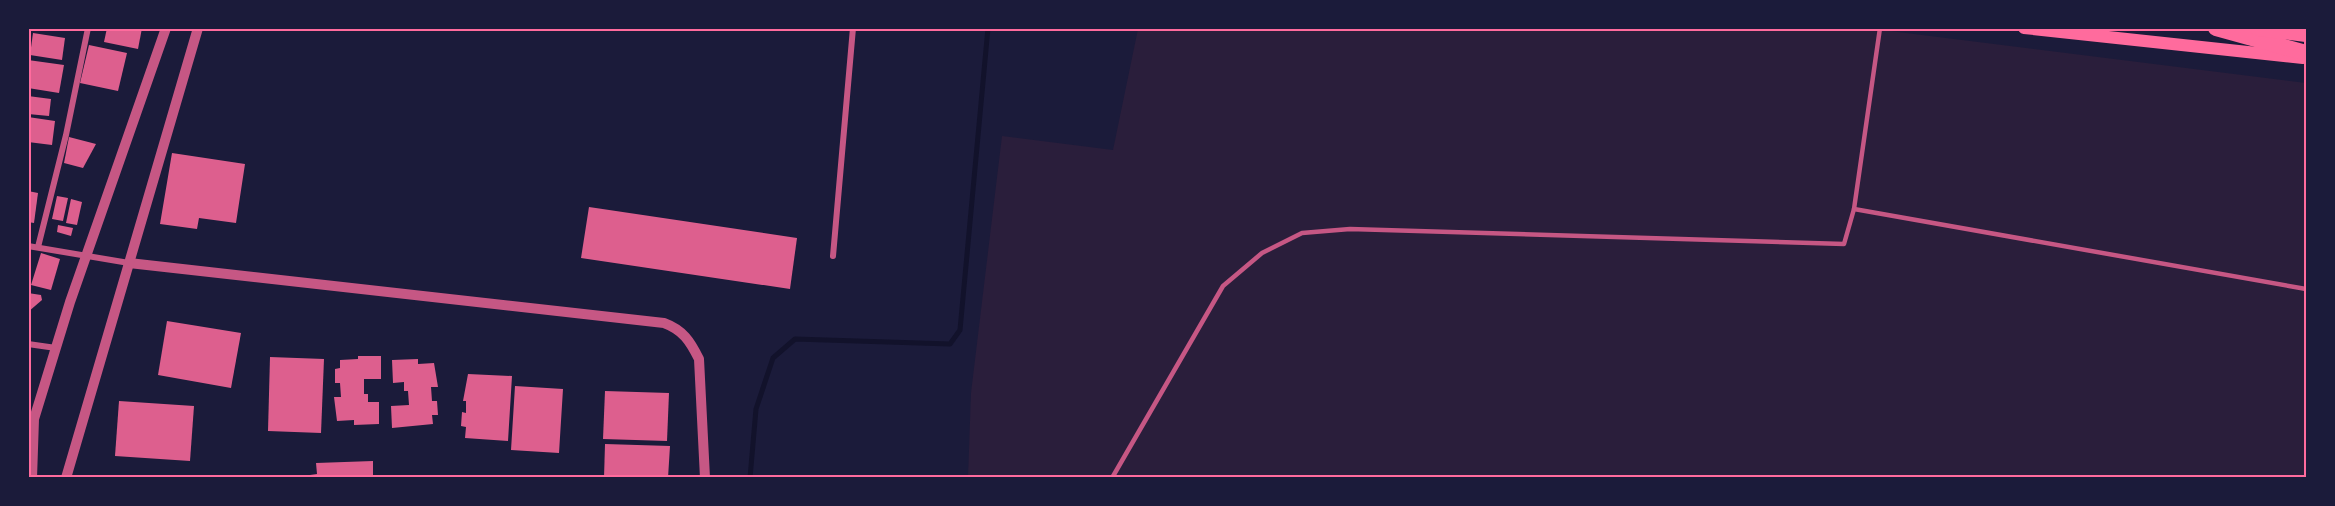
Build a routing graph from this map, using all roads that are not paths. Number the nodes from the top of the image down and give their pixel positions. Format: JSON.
{"nodes":[{"id":1,"x":88,"y":28,"type":"edge"},
{"id":2,"x":166,"y":28,"type":"edge"},
{"id":3,"x":198,"y":28,"type":"edge"},
{"id":4,"x":853,"y":28,"type":"edge"},
{"id":5,"x":1880,"y":28,"type":"edge"},
{"id":6,"x":2024,"y":28,"type":"edge"},
{"id":7,"x":2216,"y":28,"type":"edge"},
{"id":8,"x":2258,"y":28,"type":"edge"},
{"id":9,"x":2307,"y":34,"type":"edge"},
{"id":10,"x":2307,"y":53,"type":"edge"},
{"id":11,"x":2307,"y":59,"type":"edge"},
{"id":12,"x":1854,"y":209,"type":"junction"},
{"id":13,"x":28,"y":246,"type":"edge"},
{"id":14,"x":38,"y":247,"type":"junction"},
{"id":15,"x":88,"y":254,"type":"junction"},
{"id":16,"x":833,"y":256,"type":"dead end"},
{"id":17,"x":129,"y":263,"type":"junction"},
{"id":18,"x":2307,"y":290,"type":"edge"},
{"id":19,"x":28,"y":344,"type":"edge"},
{"id":20,"x":56,"y":348,"type":"junction"},
{"id":21,"x":31,"y":440,"type":"edge"},
{"id":22,"x":32,"y":477,"type":"edge"},
{"id":23,"x":66,"y":477,"type":"edge"},
{"id":24,"x":705,"y":477,"type":"edge"},
{"id":25,"x":1112,"y":477,"type":"edge"}],
"edges":[{"from":1,"to":14,"type":"street"},
{"from":2,"to":15,"type":"street"},
{"from":3,"to":17,"type":"street"},
{"from":4,"to":16,"type":"street"},
{"from":5,"to":12,"type":"lane"},
{"from":6,"to":11,"type":"main road"},
{"from":7,"to":10,"type":"highway"},
{"from":8,"to":9,"type":"highway"},
{"from":12,"to":18,"type":"lane"},
{"from":12,"to":25,"type":"lane"},
{"from":13,"to":14,"type":"street"},
{"from":14,"to":15,"type":"street"},
{"from":15,"to":17,"type":"street"},
{"from":15,"to":20,"type":"street"},
{"from":17,"to":23,"type":"street"},
{"from":17,"to":24,"type":"street"},
{"from":19,"to":20,"type":"street"},
{"from":20,"to":21,"type":"street"},
{"from":21,"to":22,"type":"street"}]}
